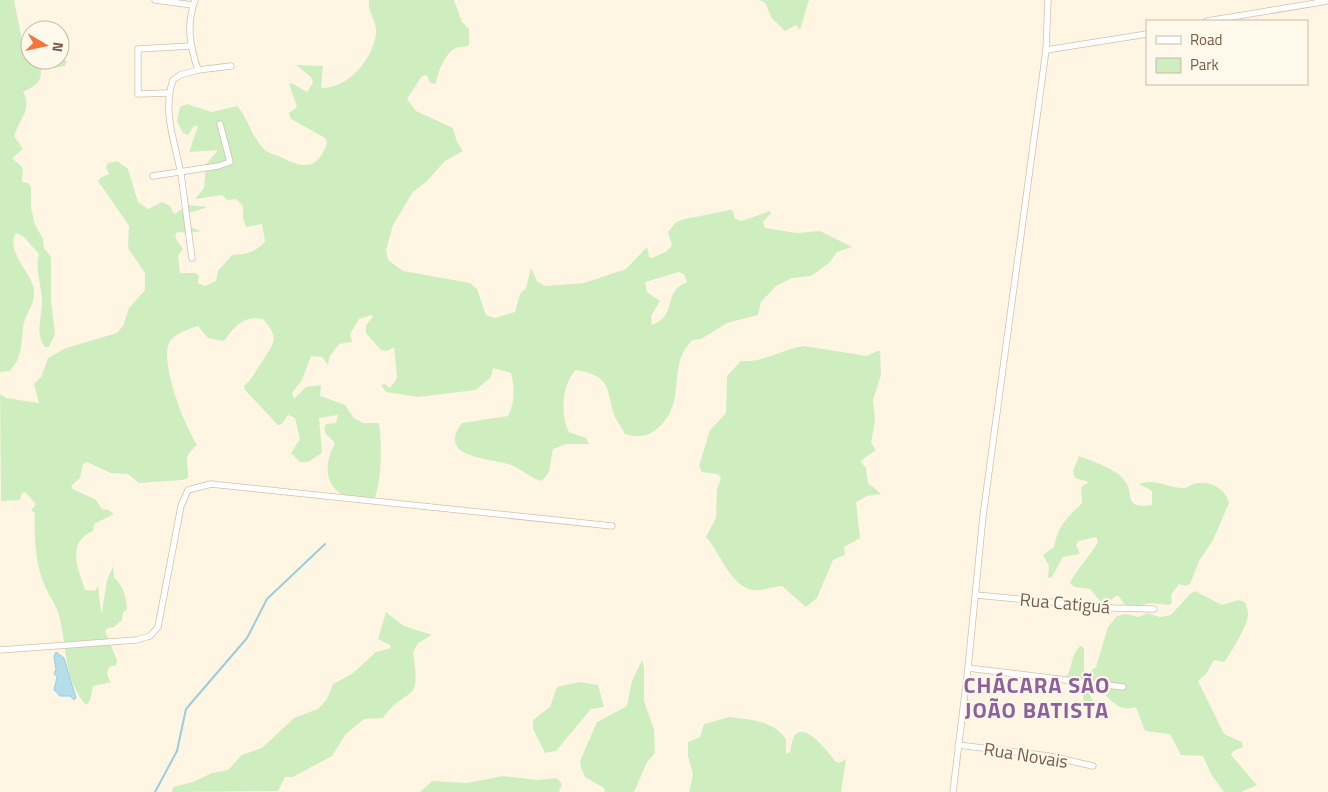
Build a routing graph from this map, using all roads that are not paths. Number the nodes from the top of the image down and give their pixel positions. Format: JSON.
{"nodes":[{"id":1,"x":155,"y":0,"type":"edge"},
{"id":2,"x":1048,"y":0,"type":"edge"},
{"id":3,"x":1328,"y":1,"type":"edge"},
{"id":4,"x":194,"y":3,"type":"edge"},
{"id":5,"x":1213,"y":20,"type":"edge"},
{"id":6,"x":1146,"y":34,"type":"edge"},
{"id":7,"x":190,"y":46,"type":"junction"},
{"id":8,"x":1046,"y":50,"type":"junction"},
{"id":9,"x":231,"y":66,"type":"dead end"},
{"id":10,"x":198,"y":70,"type":"junction"},
{"id":11,"x":168,"y":93,"type":"junction"},
{"id":12,"x":220,"y":124,"type":"dead end"},
{"id":13,"x":180,"y":173,"type":"junction"},
{"id":14,"x":153,"y":176,"type":"dead end"},
{"id":15,"x":192,"y":258,"type":"dead end"},
{"id":16,"x":612,"y":526,"type":"dead end"},
{"id":17,"x":976,"y":596,"type":"junction"},
{"id":18,"x":1154,"y":609,"type":"dead end"},
{"id":19,"x":0,"y":650,"type":"edge"},
{"id":20,"x":968,"y":668,"type":"junction"},
{"id":21,"x":1123,"y":687,"type":"dead end"},
{"id":22,"x":958,"y":744,"type":"junction"},
{"id":23,"x":1093,"y":766,"type":"dead end"},
{"id":24,"x":953,"y":792,"type":"edge"}],
"edges":[{"from":1,"to":4,"type":"street"},
{"from":2,"to":8,"type":"street"},
{"from":3,"to":5,"type":"street"},
{"from":4,"to":7,"type":"street"},
{"from":6,"to":8,"type":"street"},
{"from":7,"to":10,"type":"street"},
{"from":7,"to":11,"type":"street"},
{"from":8,"to":17,"type":"street"},
{"from":9,"to":10,"type":"street"},
{"from":10,"to":11,"type":"street"},
{"from":11,"to":13,"type":"street"},
{"from":12,"to":13,"type":"street"},
{"from":13,"to":14,"type":"street"},
{"from":13,"to":15,"type":"street"},
{"from":16,"to":19,"type":"street"},
{"from":17,"to":18,"type":"street","name":"Rua Catiguá"},
{"from":17,"to":20,"type":"street"},
{"from":20,"to":21,"type":"street"},
{"from":20,"to":22,"type":"street"},
{"from":22,"to":23,"type":"street","name":"Rua Novais"},
{"from":22,"to":24,"type":"street"}]}
